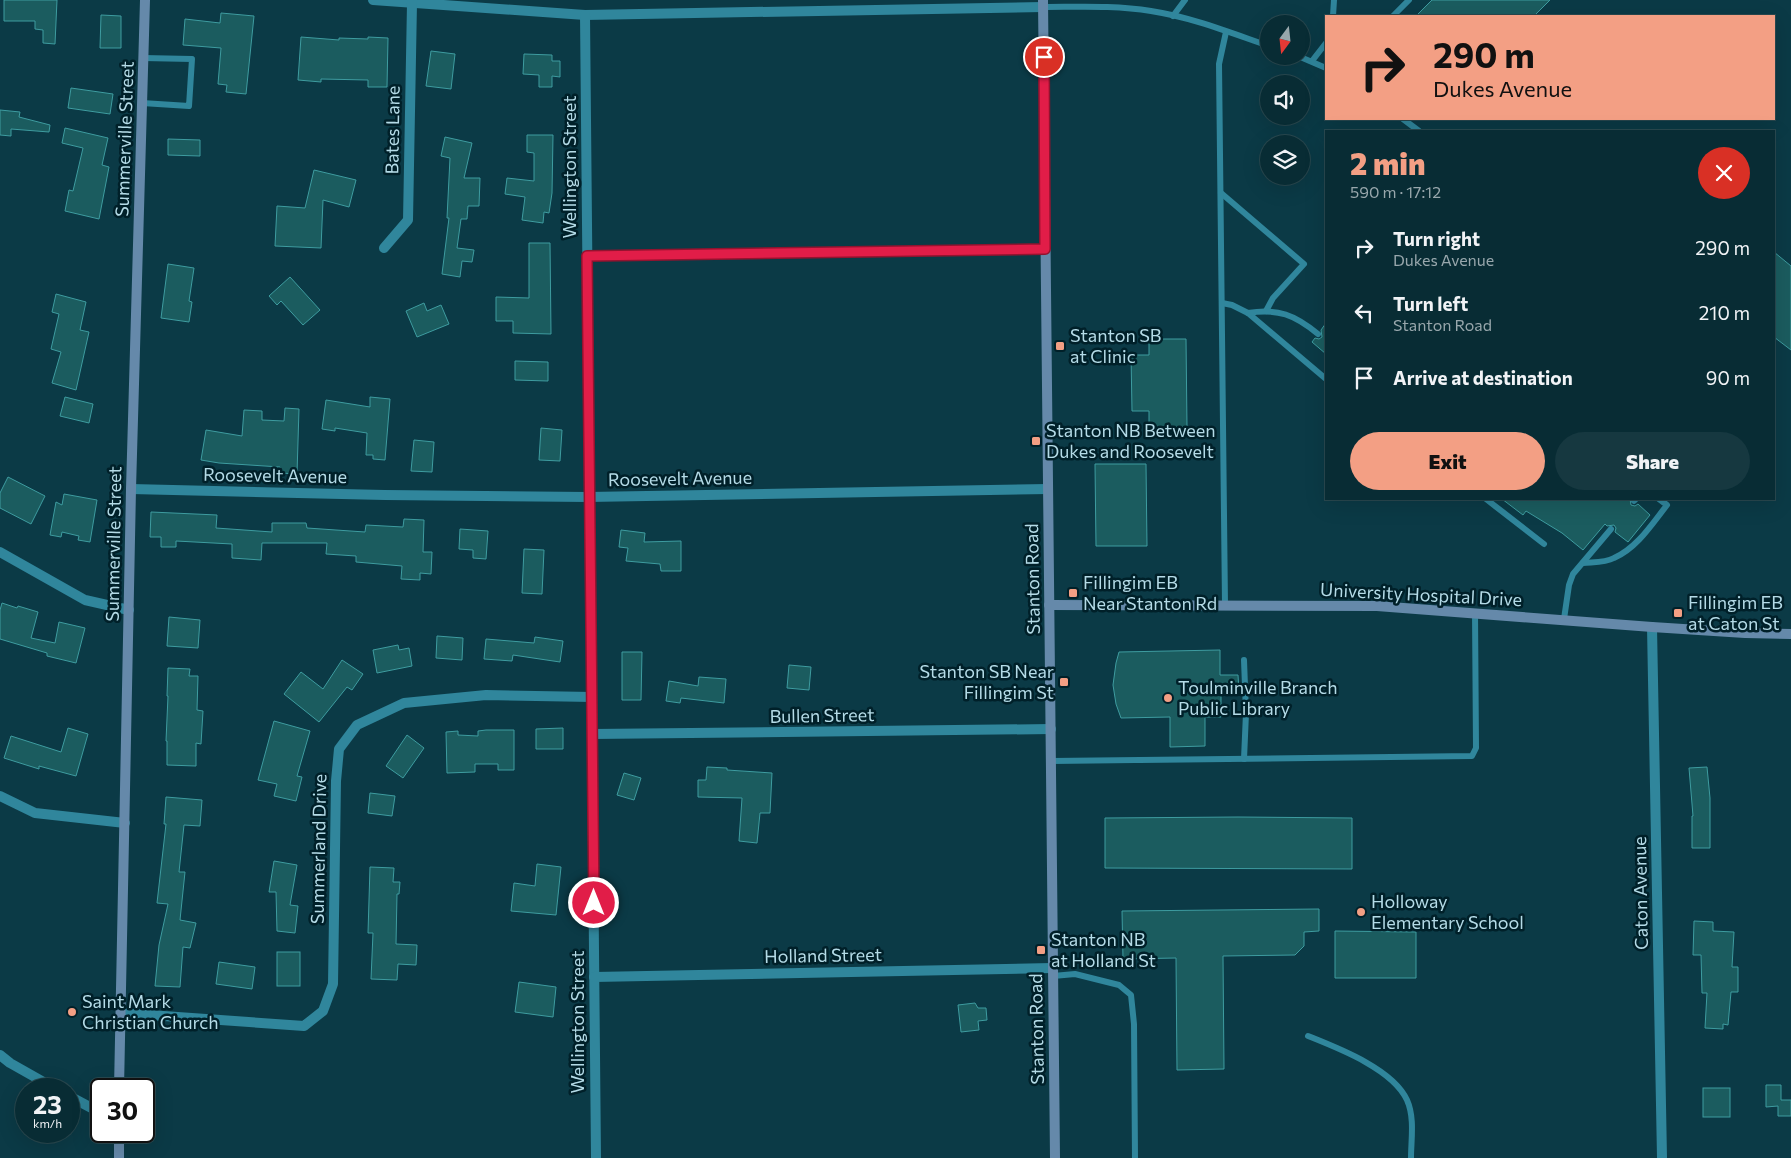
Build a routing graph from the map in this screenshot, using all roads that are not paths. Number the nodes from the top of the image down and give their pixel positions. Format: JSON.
{"nodes":[{"id":1,"x":144,"y":0,"type":"edge"},
{"id":2,"x":373,"y":0,"type":"edge"},
{"id":3,"x":1185,"y":0,"type":"edge"},
{"id":4,"x":1334,"y":0,"type":"edge"},
{"id":5,"x":1409,"y":0,"type":"edge"},
{"id":6,"x":412,"y":3,"type":"junction"},
{"id":7,"x":1043,"y":4,"type":"edge"},
{"id":8,"x":1333,"y":15,"type":"edge"},
{"id":9,"x":1394,"y":15,"type":"edge"},
{"id":10,"x":585,"y":16,"type":"junction"},
{"id":11,"x":1173,"y":16,"type":"junction"},
{"id":12,"x":1226,"y":32,"type":"junction"},
{"id":13,"x":1260,"y":43,"type":"edge"},
{"id":14,"x":1325,"y":44,"type":"edge"},
{"id":15,"x":143,"y":58,"type":"junction"},
{"id":16,"x":1312,"y":61,"type":"joint"},
{"id":17,"x":1325,"y":68,"type":"edge"},
{"id":18,"x":142,"y":103,"type":"junction"},
{"id":19,"x":1404,"y":120,"type":"edge"},
{"id":20,"x":1418,"y":130,"type":"edge"},
{"id":21,"x":1221,"y":193,"type":"junction"},
{"id":22,"x":384,"y":248,"type":"dead end"},
{"id":23,"x":1045,"y":249,"type":"junction"},
{"id":24,"x":587,"y":256,"type":"junction"},
{"id":25,"x":1222,"y":303,"type":"junction"},
{"id":26,"x":1266,"y":311,"type":"junction"},
{"id":27,"x":1248,"y":313,"type":"junction"},
{"id":28,"x":1318,"y":334,"type":"dead end"},
{"id":29,"x":1325,"y":378,"type":"edge"},
{"id":30,"x":131,"y":489,"type":"junction"},
{"id":31,"x":1048,"y":489,"type":"junction"},
{"id":32,"x":588,"y":497,"type":"junction"},
{"id":33,"x":1487,"y":500,"type":"edge"},
{"id":34,"x":1660,"y":500,"type":"edge"},
{"id":35,"x":1611,"y":529,"type":"dead end"},
{"id":36,"x":1544,"y":544,"type":"dead end"},
{"id":37,"x":0,"y":552,"type":"edge"},
{"id":38,"x":1583,"y":563,"type":"junction"},
{"id":39,"x":1049,"y":604,"type":"junction"},
{"id":40,"x":1225,"y":605,"type":"junction"},
{"id":41,"x":129,"y":610,"type":"junction"},
{"id":42,"x":1475,"y":612,"type":"junction"},
{"id":43,"x":1564,"y":619,"type":"junction"},
{"id":44,"x":1652,"y":627,"type":"junction"},
{"id":45,"x":1791,"y":634,"type":"edge"},
{"id":46,"x":1244,"y":660,"type":"dead end"},
{"id":47,"x":592,"y":696,"type":"junction"},
{"id":48,"x":1051,"y":729,"type":"junction"},
{"id":49,"x":592,"y":734,"type":"junction"},
{"id":50,"x":1244,"y":759,"type":"junction"},
{"id":51,"x":1051,"y":761,"type":"junction"},
{"id":52,"x":0,"y":796,"type":"edge"},
{"id":53,"x":125,"y":823,"type":"junction"},
{"id":54,"x":1052,"y":972,"type":"junction"},
{"id":55,"x":594,"y":977,"type":"junction"},
{"id":56,"x":121,"y":1013,"type":"junction"},
{"id":57,"x":1308,"y":1036,"type":"dead end"},
{"id":58,"x":0,"y":1055,"type":"edge"},
{"id":59,"x":37,"y":1078,"type":"edge"},
{"id":60,"x":119,"y":1078,"type":"edge"},
{"id":61,"x":119,"y":1143,"type":"edge"},
{"id":62,"x":119,"y":1158,"type":"edge"},
{"id":63,"x":596,"y":1158,"type":"edge"},
{"id":64,"x":1055,"y":1158,"type":"edge"},
{"id":65,"x":1135,"y":1158,"type":"edge"},
{"id":66,"x":1411,"y":1158,"type":"edge"},
{"id":67,"x":1662,"y":1158,"type":"edge"}],
"edges":[{"from":1,"to":15,"type":"street","name":"Summerville Street"},
{"from":2,"to":6,"type":"street"},
{"from":3,"to":11,"type":"lane"},
{"from":4,"to":8,"type":"lane"},
{"from":5,"to":9,"type":"lane"},
{"from":6,"to":10,"type":"street"},
{"from":6,"to":22,"type":"street","name":"Bates Lane"},
{"from":7,"to":10,"type":"street"},
{"from":7,"to":11,"type":"lane"},
{"from":7,"to":23,"type":"street","name":"Stanton Road"},
{"from":10,"to":24,"type":"street","name":"Wellington Street"},
{"from":11,"to":12,"type":"lane"},
{"from":12,"to":13,"type":"lane"},
{"from":12,"to":21,"type":"lane"},
{"from":14,"to":16,"type":"lane"},
{"from":15,"to":18,"type":"street","name":"Summerville Street"},
{"from":15,"to":18,"type":"lane"},
{"from":16,"to":17,"type":"lane"},
{"from":18,"to":30,"type":"street","name":"Summerville Street"},
{"from":19,"to":20,"type":"lane"},
{"from":21,"to":25,"type":"lane"},
{"from":21,"to":26,"type":"lane"},
{"from":23,"to":24,"type":"street"},
{"from":23,"to":31,"type":"street","name":"Stanton Road"},
{"from":24,"to":32,"type":"street","name":"Wellington Street"},
{"from":25,"to":27,"type":"lane"},
{"from":25,"to":40,"type":"lane"},
{"from":26,"to":27,"type":"lane"},
{"from":26,"to":28,"type":"lane"},
{"from":27,"to":29,"type":"lane"},
{"from":30,"to":32,"type":"street","name":"Roosevelt Avenue"},
{"from":30,"to":41,"type":"street","name":"Summerville Street"},
{"from":31,"to":32,"type":"street","name":"Roosevelt Avenue"},
{"from":31,"to":39,"type":"street","name":"Stanton Road"},
{"from":32,"to":47,"type":"street","name":"Wellington Street"},
{"from":33,"to":36,"type":"lane"},
{"from":34,"to":38,"type":"lane"},
{"from":35,"to":38,"type":"lane"},
{"from":37,"to":41,"type":"street"},
{"from":38,"to":43,"type":"lane"},
{"from":39,"to":40,"type":"street","name":"University Hospital Drive"},
{"from":39,"to":48,"type":"street","name":"Stanton Road"},
{"from":40,"to":42,"type":"street","name":"University Hospital Drive"},
{"from":41,"to":53,"type":"street","name":"Summerville Street"},
{"from":42,"to":43,"type":"street","name":"University Hospital Drive"},
{"from":42,"to":50,"type":"lane"},
{"from":43,"to":44,"type":"street","name":"University Hospital Drive"},
{"from":44,"to":45,"type":"street","name":"University Hospital Drive"},
{"from":44,"to":67,"type":"street","name":"Caton Avenue"},
{"from":46,"to":50,"type":"lane"},
{"from":47,"to":49,"type":"street","name":"Wellington Street"},
{"from":47,"to":56,"type":"street","name":"Summerland Drive"},
{"from":48,"to":49,"type":"street","name":"Bullen Street"},
{"from":48,"to":51,"type":"street","name":"Stanton Road"},
{"from":49,"to":55,"type":"street","name":"Wellington Street"},
{"from":50,"to":51,"type":"lane"},
{"from":51,"to":54,"type":"street","name":"Stanton Road"},
{"from":52,"to":53,"type":"street"},
{"from":53,"to":56,"type":"street","name":"Summerville Street"},
{"from":54,"to":55,"type":"street","name":"Holland Street"},
{"from":54,"to":64,"type":"street","name":"Stanton Road"},
{"from":54,"to":65,"type":"lane"},
{"from":55,"to":63,"type":"street","name":"Wellington Street"},
{"from":56,"to":60,"type":"street","name":"Summerville Street"},
{"from":57,"to":66,"type":"lane"},
{"from":58,"to":59,"type":"street"},
{"from":61,"to":62,"type":"street"}]}
